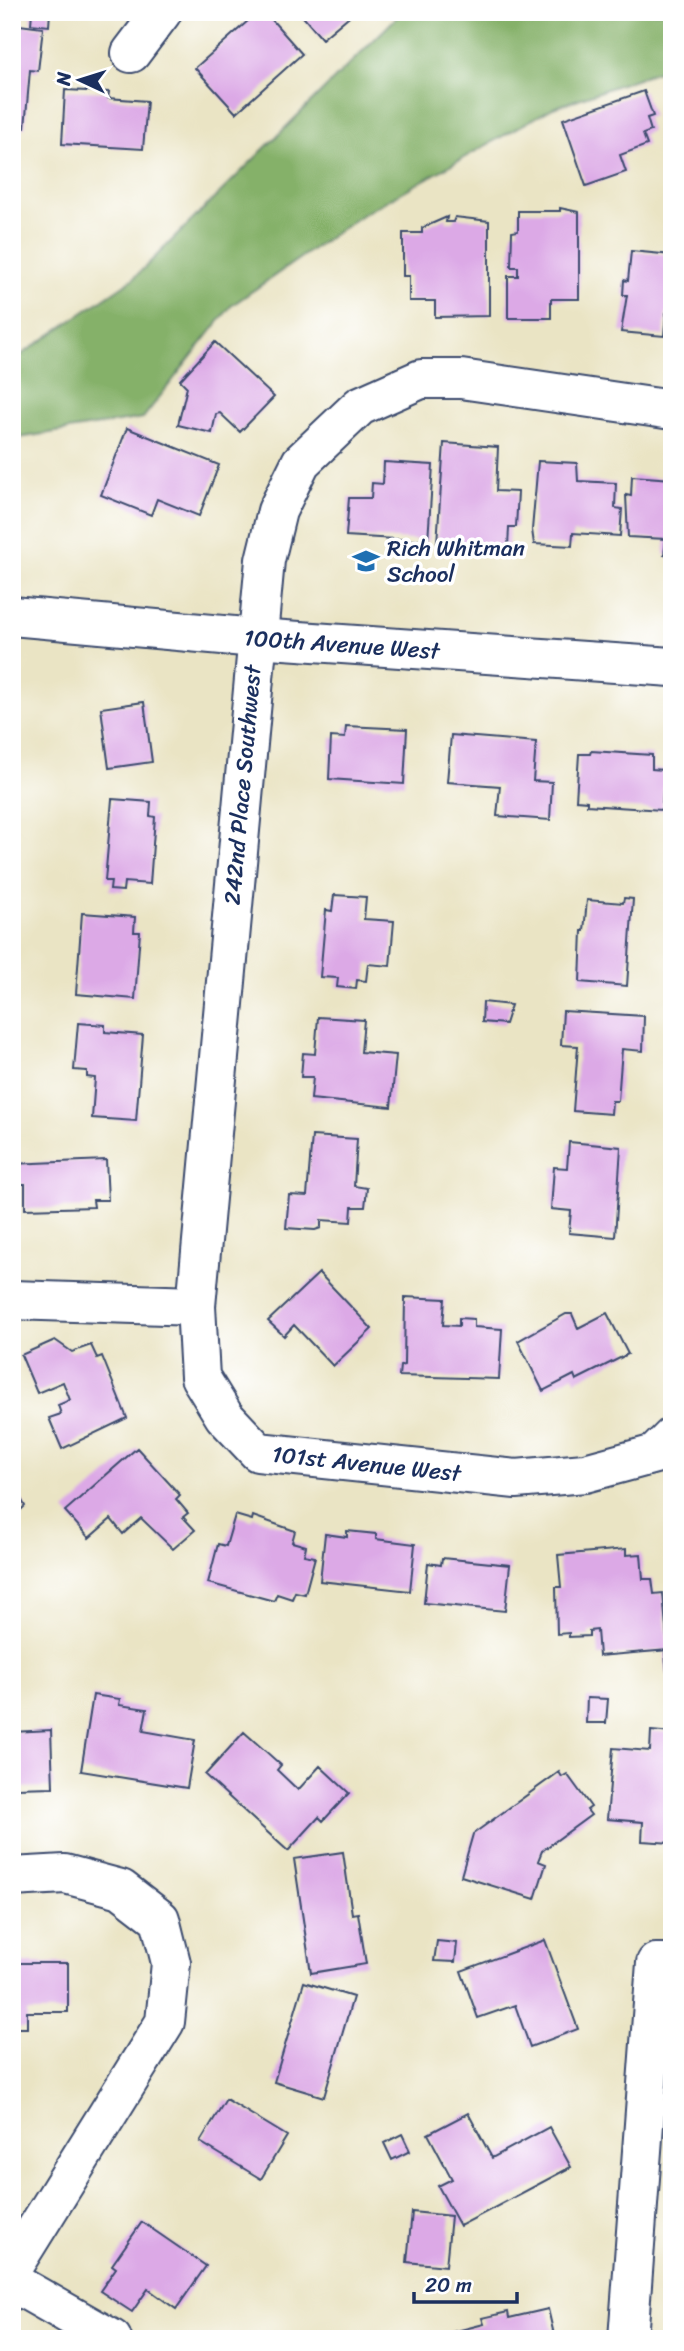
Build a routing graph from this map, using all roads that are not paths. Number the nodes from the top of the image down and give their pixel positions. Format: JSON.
{"nodes":[{"id":1,"x":162,"y":12,"type":"edge"},
{"id":2,"x":131,"y":53,"type":"dead end"},
{"id":3,"x":672,"y":410,"type":"edge"},
{"id":4,"x":12,"y":616,"type":"edge"},
{"id":5,"x":256,"y":638,"type":"junction"},
{"id":6,"x":672,"y":667,"type":"edge"},
{"id":7,"x":12,"y":1300,"type":"edge"},
{"id":8,"x":196,"y":1307,"type":"junction"},
{"id":9,"x":663,"y":1445,"type":"edge"},
{"id":10,"x":12,"y":1877,"type":"edge"},
{"id":11,"x":672,"y":1963,"type":"edge"},
{"id":12,"x":12,"y":2268,"type":"edge"},
{"id":13,"x":12,"y":2282,"type":"edge"},
{"id":14,"x":112,"y":2339,"type":"edge"},
{"id":15,"x":628,"y":2339,"type":"edge"}],
"edges":[{"from":1,"to":2,"type":"street"},
{"from":3,"to":5,"type":"street","name":"242nd Place Southwest"},
{"from":4,"to":5,"type":"street","name":"100th Avenue West"},
{"from":5,"to":6,"type":"street","name":"100th Avenue West"},
{"from":5,"to":8,"type":"street","name":"242nd Place Southwest"},
{"from":7,"to":8,"type":"street"},
{"from":8,"to":9,"type":"street","name":"101st Avenue West"},
{"from":10,"to":12,"type":"street"},
{"from":11,"to":15,"type":"street"},
{"from":13,"to":14,"type":"street"}]}
